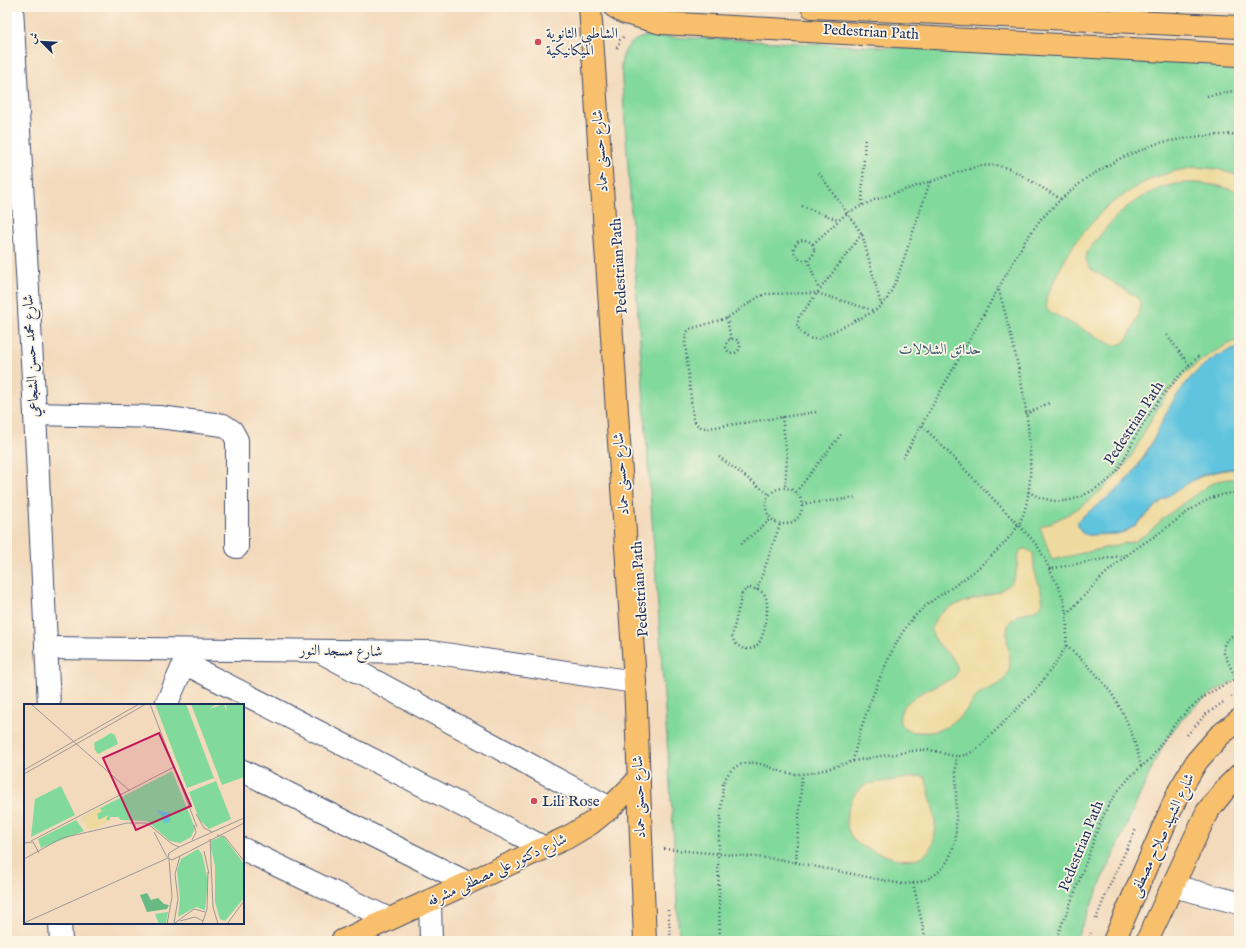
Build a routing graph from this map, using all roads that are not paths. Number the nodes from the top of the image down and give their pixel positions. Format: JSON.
{"nodes":[{"id":1,"x":12,"y":7,"type":"edge"},
{"id":2,"x":590,"y":7,"type":"edge"},
{"id":3,"x":615,"y":7,"type":"edge"},
{"id":4,"x":812,"y":7,"type":"edge"},
{"id":5,"x":1239,"y":27,"type":"edge"},
{"id":6,"x":1239,"y":55,"type":"edge"},
{"id":7,"x":34,"y":414,"type":"junction"},
{"id":8,"x":237,"y":547,"type":"dead end"},
{"id":9,"x":46,"y":648,"type":"junction"},
{"id":10,"x":318,"y":651,"type":"junction"},
{"id":11,"x":188,"y":657,"type":"junction"},
{"id":12,"x":635,"y":682,"type":"junction"},
{"id":13,"x":48,"y":704,"type":"edge"},
{"id":14,"x":166,"y":704,"type":"edge"},
{"id":15,"x":1239,"y":720,"type":"edge"},
{"id":16,"x":244,"y":771,"type":"edge"},
{"id":17,"x":1239,"y":775,"type":"edge"},
{"id":18,"x":639,"y":778,"type":"junction"},
{"id":19,"x":610,"y":808,"type":"junction"},
{"id":20,"x":545,"y":848,"type":"junction"},
{"id":21,"x":244,"y":849,"type":"edge"},
{"id":22,"x":468,"y":883,"type":"junction"},
{"id":23,"x":1173,"y":886,"type":"junction"},
{"id":24,"x":430,"y":901,"type":"junction"},
{"id":25,"x":1239,"y":903,"type":"edge"},
{"id":26,"x":389,"y":919,"type":"junction"},
{"id":27,"x":60,"y":924,"type":"edge"},
{"id":28,"x":61,"y":941,"type":"edge"},
{"id":29,"x":342,"y":941,"type":"edge"},
{"id":30,"x":431,"y":941,"type":"edge"},
{"id":31,"x":645,"y":941,"type":"edge"},
{"id":32,"x":1114,"y":941,"type":"edge"},
{"id":33,"x":1147,"y":941,"type":"edge"}],
"edges":[{"from":1,"to":7,"type":"street","name":"شارع محمد حسن الشجاعي"},
{"from":2,"to":12,"type":"main road","name":"شارع حسنى حماد"},
{"from":3,"to":6,"type":"main road"},
{"from":4,"to":5,"type":"main road"},
{"from":7,"to":8,"type":"street"},
{"from":7,"to":9,"type":"street","name":"شارع محمد حسن الشجاعي"},
{"from":9,"to":11,"type":"street","name":"شارع مسجد النور"},
{"from":9,"to":13,"type":"street","name":"شارع محمد حسن الشجاعي"},
{"from":10,"to":11,"type":"street","name":"شارع مسجد النور"},
{"from":10,"to":12,"type":"street","name":"شارع مسجد النور"},
{"from":10,"to":19,"type":"street"},
{"from":11,"to":14,"type":"street"},
{"from":11,"to":20,"type":"street"},
{"from":12,"to":18,"type":"main road","name":"شارع حسنى حماد"},
{"from":15,"to":32,"type":"main road","name":"شارع الشهيد صلاح مصطفى"},
{"from":16,"to":22,"type":"street"},
{"from":17,"to":23,"type":"main road","name":"شارع الشهيد صلاح مصطفى"},
{"from":18,"to":19,"type":"main road","name":"شارع دكتور على مصطفى مشرفه"},
{"from":18,"to":31,"type":"main road","name":"شارع حسنى حماد"},
{"from":19,"to":20,"type":"main road","name":"شارع دكتور على مصطفى مشرفه"},
{"from":20,"to":22,"type":"main road","name":"شارع دكتور على مصطفى مشرفه"},
{"from":21,"to":26,"type":"street"},
{"from":22,"to":24,"type":"main road","name":"شارع دكتور على مصطفى مشرفه"},
{"from":23,"to":25,"type":"street"},
{"from":23,"to":33,"type":"main road","name":"شارع الشهيد صلاح مصطفى"},
{"from":24,"to":26,"type":"main road","name":"شارع دكتور على مصطفى مشرفه"},
{"from":24,"to":30,"type":"street"},
{"from":26,"to":29,"type":"main road","name":"شارع دكتور على مصطفى مشرفه"},
{"from":27,"to":28,"type":"street"}]}
